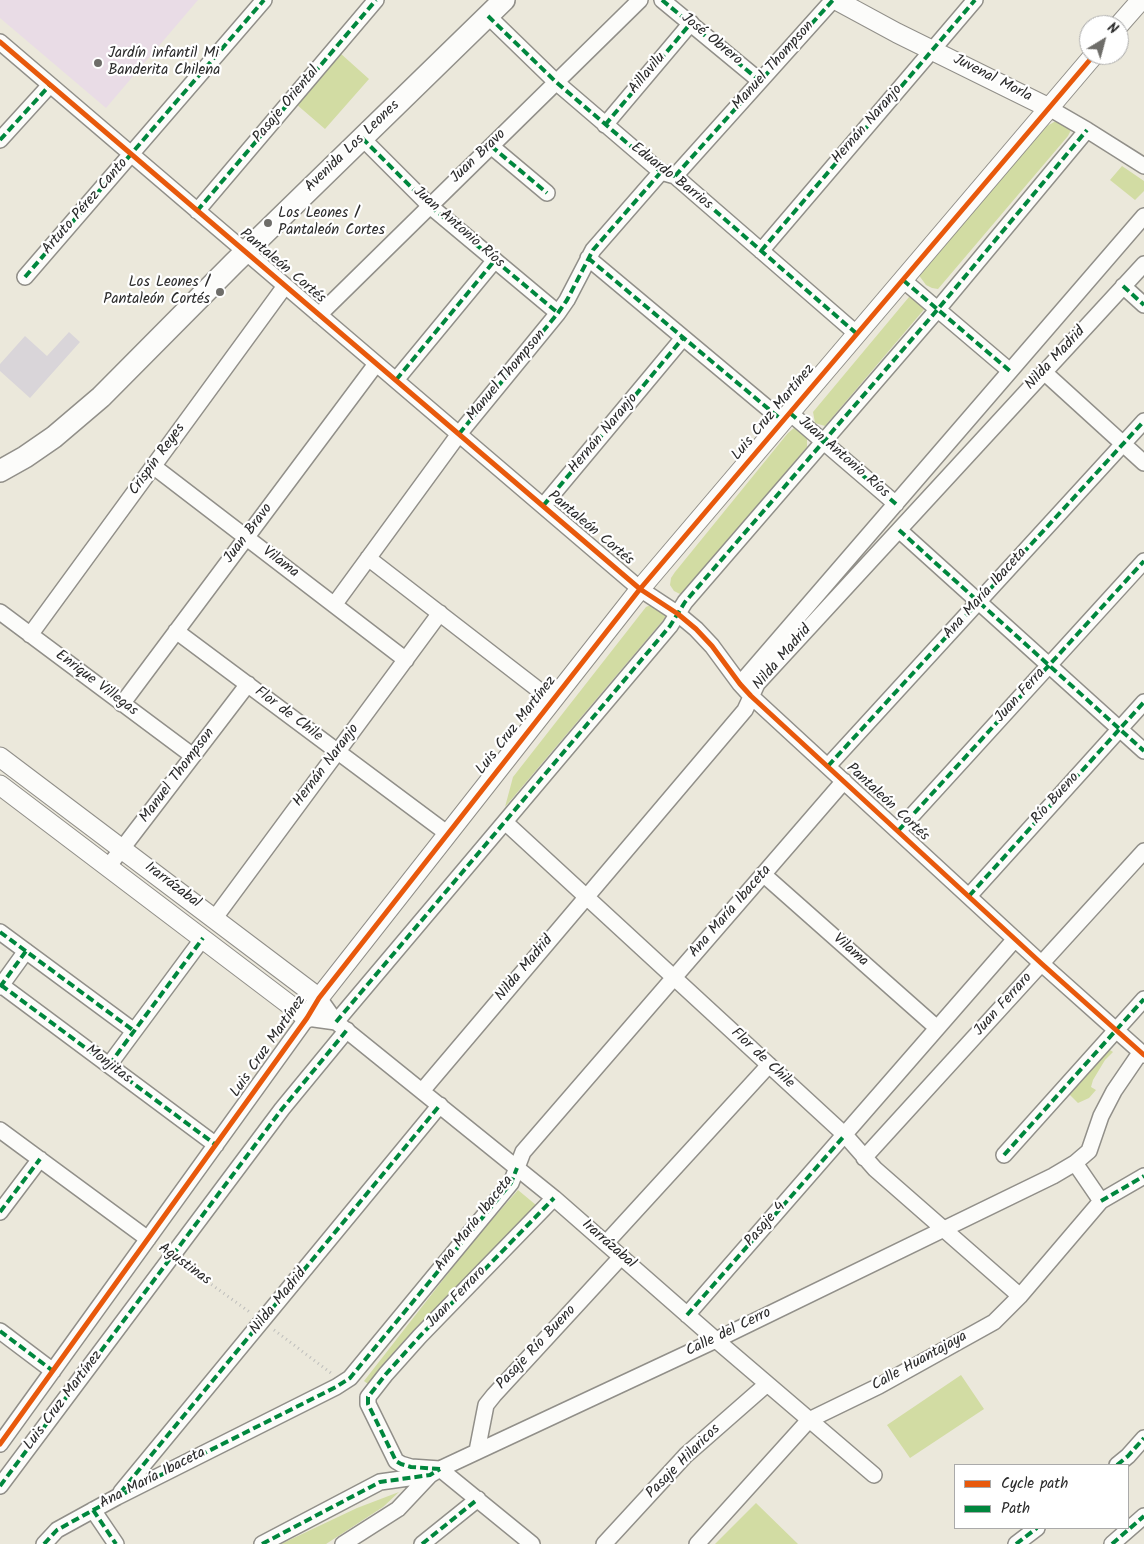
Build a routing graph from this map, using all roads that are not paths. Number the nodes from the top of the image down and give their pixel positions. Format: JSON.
{"nodes":[{"id":1,"x":264,"y":0,"type":"edge"},
{"id":2,"x":376,"y":0,"type":"edge"},
{"id":3,"x":504,"y":0,"type":"edge"},
{"id":4,"x":640,"y":0,"type":"edge"},
{"id":5,"x":662,"y":0,"type":"edge"},
{"id":6,"x":834,"y":0,"type":"edge"},
{"id":7,"x":976,"y":0,"type":"edge"},
{"id":8,"x":1141,"y":0,"type":"edge"},
{"id":9,"x":1128,"y":15,"type":"edge"},
{"id":10,"x":488,"y":16,"type":"junction"},
{"id":11,"x":691,"y":24,"type":"junction"},
{"id":12,"x":0,"y":42,"type":"edge"},
{"id":13,"x":933,"y":50,"type":"junction"},
{"id":14,"x":1086,"y":65,"type":"edge"},
{"id":15,"x":760,"y":81,"type":"junction"},
{"id":16,"x":556,"y":82,"type":"junction"},
{"id":17,"x":50,"y":85,"type":"junction"},
{"id":18,"x":1049,"y":108,"type":"junction"},
{"id":19,"x":605,"y":125,"type":"junction"},
{"id":20,"x":1087,"y":130,"type":"junction"},
{"id":21,"x":362,"y":138,"type":"junction"},
{"id":22,"x":0,"y":140,"type":"edge"},
{"id":23,"x":491,"y":146,"type":"junction"},
{"id":24,"x":131,"y":154,"type":"junction"},
{"id":25,"x":1144,"y":166,"type":"edge"},
{"id":26,"x":668,"y":174,"type":"junction"},
{"id":27,"x":547,"y":193,"type":"dead end"},
{"id":28,"x":430,"y":206,"type":"junction"},
{"id":29,"x":197,"y":211,"type":"junction"},
{"id":30,"x":1144,"y":216,"type":"edge"},
{"id":31,"x":760,"y":251,"type":"junction"},
{"id":32,"x":246,"y":252,"type":"junction"},
{"id":33,"x":588,"y":258,"type":"junction"},
{"id":34,"x":495,"y":260,"type":"junction"},
{"id":35,"x":1144,"y":264,"type":"edge"},
{"id":36,"x":25,"y":278,"type":"dead end"},
{"id":37,"x":903,"y":280,"type":"junction"},
{"id":38,"x":285,"y":286,"type":"junction"},
{"id":39,"x":1123,"y":286,"type":"junction"},
{"id":40,"x":1144,"y":305,"type":"edge"},
{"id":41,"x":938,"y":310,"type":"junction"},
{"id":42,"x":558,"y":313,"type":"junction"},
{"id":43,"x":319,"y":315,"type":"junction"},
{"id":44,"x":857,"y":334,"type":"junction"},
{"id":45,"x":683,"y":338,"type":"junction"},
{"id":46,"x":376,"y":364,"type":"junction"},
{"id":47,"x":1010,"y":371,"type":"junction"},
{"id":48,"x":1044,"y":372,"type":"junction"},
{"id":49,"x":396,"y":380,"type":"junction"},
{"id":50,"x":786,"y":417,"type":"junction"},
{"id":51,"x":1144,"y":421,"type":"edge"},
{"id":52,"x":459,"y":434,"type":"junction"},
{"id":53,"x":824,"y":441,"type":"junction"},
{"id":54,"x":1123,"y":444,"type":"junction"},
{"id":55,"x":1144,"y":464,"type":"edge"},
{"id":56,"x":153,"y":466,"type":"junction"},
{"id":57,"x":0,"y":471,"type":"edge"},
{"id":58,"x":896,"y":504,"type":"junction"},
{"id":59,"x":544,"y":506,"type":"junction"},
{"id":60,"x":899,"y":530,"type":"junction"},
{"id":61,"x":246,"y":538,"type":"junction"},
{"id":62,"x":368,"y":558,"type":"junction"},
{"id":63,"x":1144,"y":561,"type":"edge"},
{"id":64,"x":640,"y":589,"type":"junction"},
{"id":65,"x":979,"y":602,"type":"junction"},
{"id":66,"x":334,"y":605,"type":"junction"},
{"id":67,"x":0,"y":612,"type":"edge"},
{"id":68,"x":440,"y":613,"type":"junction"},
{"id":69,"x":678,"y":614,"type":"junction"},
{"id":70,"x":176,"y":631,"type":"junction"},
{"id":71,"x":30,"y":635,"type":"junction"},
{"id":72,"x":406,"y":660,"type":"junction"},
{"id":73,"x":1049,"y":665,"type":"junction"},
{"id":74,"x":248,"y":684,"type":"junction"},
{"id":75,"x":740,"y":684,"type":"junction"},
{"id":76,"x":751,"y":696,"type":"junction"},
{"id":77,"x":553,"y":701,"type":"junction"},
{"id":78,"x":1144,"y":702,"type":"edge"},
{"id":79,"x":122,"y":704,"type":"junction"},
{"id":80,"x":1120,"y":729,"type":"junction"},
{"id":81,"x":1144,"y":751,"type":"edge"},
{"id":82,"x":338,"y":752,"type":"junction"},
{"id":83,"x":192,"y":756,"type":"junction"},
{"id":84,"x":0,"y":757,"type":"edge"},
{"id":85,"x":828,"y":766,"type":"junction"},
{"id":86,"x":18,"y":770,"type":"junction"},
{"id":87,"x":844,"y":781,"type":"junction"},
{"id":88,"x":2,"y":789,"type":"edge"},
{"id":89,"x":505,"y":822,"type":"junction"},
{"id":90,"x":898,"y":831,"type":"junction"},
{"id":91,"x":448,"y":834,"type":"junction"},
{"id":92,"x":122,"y":849,"type":"junction"},
{"id":93,"x":1144,"y":851,"type":"edge"},
{"id":94,"x":108,"y":867,"type":"junction"},
{"id":95,"x":763,"y":874,"type":"junction"},
{"id":96,"x":969,"y":896,"type":"junction"},
{"id":97,"x":586,"y":897,"type":"junction"},
{"id":98,"x":214,"y":918,"type":"junction"},
{"id":99,"x":0,"y":932,"type":"edge"},
{"id":100,"x":203,"y":938,"type":"junction"},
{"id":101,"x":1015,"y":939,"type":"junction"},
{"id":102,"x":26,"y":952,"type":"junction"},
{"id":103,"x":1042,"y":964,"type":"junction"},
{"id":104,"x":674,"y":978,"type":"junction"},
{"id":105,"x":1,"y":986,"type":"edge"},
{"id":106,"x":319,"y":998,"type":"junction"},
{"id":107,"x":1144,"y":999,"type":"edge"},
{"id":108,"x":307,"y":1018,"type":"junction"},
{"id":109,"x":341,"y":1026,"type":"junction"},
{"id":110,"x":938,"y":1028,"type":"junction"},
{"id":111,"x":1116,"y":1030,"type":"junction"},
{"id":112,"x":134,"y":1032,"type":"junction"},
{"id":113,"x":1142,"y":1054,"type":"edge"},
{"id":114,"x":108,"y":1065,"type":"junction"},
{"id":115,"x":769,"y":1065,"type":"junction"},
{"id":116,"x":422,"y":1091,"type":"junction"},
{"id":117,"x":440,"y":1106,"type":"junction"},
{"id":118,"x":0,"y":1130,"type":"edge"},
{"id":119,"x":845,"y":1135,"type":"junction"},
{"id":120,"x":216,"y":1145,"type":"junction"},
{"id":121,"x":1004,"y":1155,"type":"dead end"},
{"id":122,"x":864,"y":1158,"type":"junction"},
{"id":123,"x":40,"y":1159,"type":"junction"},
{"id":124,"x":1075,"y":1163,"type":"junction"},
{"id":125,"x":517,"y":1168,"type":"junction"},
{"id":126,"x":1144,"y":1176,"type":"edge"},
{"id":127,"x":554,"y":1198,"type":"junction"},
{"id":128,"x":1102,"y":1201,"type":"junction"},
{"id":129,"x":0,"y":1212,"type":"edge"},
{"id":130,"x":943,"y":1229,"type":"junction"},
{"id":131,"x":148,"y":1239,"type":"junction"},
{"id":132,"x":606,"y":1243,"type":"junction"},
{"id":133,"x":622,"y":1257,"type":"junction"},
{"id":134,"x":1020,"y":1296,"type":"junction"},
{"id":135,"x":687,"y":1315,"type":"junction"},
{"id":136,"x":0,"y":1331,"type":"edge"},
{"id":137,"x":716,"y":1340,"type":"junction"},
{"id":138,"x":53,"y":1371,"type":"junction"},
{"id":139,"x":767,"y":1384,"type":"junction"},
{"id":140,"x":809,"y":1420,"type":"junction"},
{"id":141,"x":1144,"y":1438,"type":"edge"},
{"id":142,"x":0,"y":1444,"type":"edge"},
{"id":143,"x":477,"y":1451,"type":"junction"},
{"id":144,"x":1118,"y":1464,"type":"edge"},
{"id":145,"x":435,"y":1472,"type":"junction"},
{"id":146,"x":874,"y":1475,"type":"dead end"},
{"id":147,"x":0,"y":1486,"type":"edge"},
{"id":148,"x":117,"y":1497,"type":"junction"},
{"id":149,"x":478,"y":1499,"type":"junction"},
{"id":150,"x":93,"y":1510,"type":"junction"},
{"id":151,"x":1144,"y":1516,"type":"edge"},
{"id":152,"x":1035,"y":1529,"type":"edge"},
{"id":153,"x":44,"y":1544,"type":"edge"},
{"id":154,"x":116,"y":1544,"type":"edge"},
{"id":155,"x":262,"y":1544,"type":"edge"},
{"id":156,"x":343,"y":1544,"type":"edge"},
{"id":157,"x":422,"y":1544,"type":"edge"},
{"id":158,"x":532,"y":1544,"type":"edge"},
{"id":159,"x":604,"y":1544,"type":"edge"},
{"id":160,"x":697,"y":1544,"type":"edge"},
{"id":161,"x":1016,"y":1544,"type":"edge"},
{"id":162,"x":1112,"y":1544,"type":"edge"}],
"edges":[{"from":1,"to":24,"type":"street","name":"Artuto Pérez Canto"},
{"from":2,"to":29,"type":"street","name":"Pasaje Oriental"},
{"from":3,"to":10,"type":"main road","name":"Avenida Los Leones"},
{"from":4,"to":16,"type":"street","name":"Juan Bravo"},
{"from":5,"to":11,"type":"street","name":"José Obrero"},
{"from":6,"to":13,"type":"street","name":"Juvenal Morla"},
{"from":6,"to":15,"type":"street","name":"Manuel Thompson"},
{"from":7,"to":13,"type":"street","name":"Hernán Naranjo"},
{"from":8,"to":9,"type":"street"},
{"from":10,"to":16,"type":"street","name":"Eduardo Barrios"},
{"from":10,"to":21,"type":"main road","name":"Avenida Los Leones"},
{"from":11,"to":15,"type":"street","name":"José Obrero"},
{"from":11,"to":19,"type":"street","name":"Aillavilu"},
{"from":12,"to":17,"type":"street","name":"Pantaleón Cortés"},
{"from":13,"to":18,"type":"street","name":"Juvenal Morla"},
{"from":13,"to":31,"type":"street","name":"Hernán Naranjo"},
{"from":14,"to":18,"type":"street","name":"Luis Cruz Martínez"},
{"from":15,"to":26,"type":"street","name":"Manuel Thompson"},
{"from":16,"to":19,"type":"street","name":"Eduardo Barrios"},
{"from":16,"to":23,"type":"street","name":"Juan Bravo"},
{"from":17,"to":22,"type":"street"},
{"from":17,"to":24,"type":"street","name":"Pantaleón Cortés"},
{"from":18,"to":20,"type":"street","name":"Juvenal Morla"},
{"from":18,"to":37,"type":"street","name":"Luis Cruz Martínez"},
{"from":19,"to":26,"type":"street","name":"Eduardo Barrios"},
{"from":20,"to":25,"type":"street","name":"Juvenal Morla"},
{"from":20,"to":41,"type":"street","name":"Luis Cruz Martínez"},
{"from":21,"to":28,"type":"street","name":"Juan Antonio Ríos"},
{"from":21,"to":32,"type":"main road","name":"Avenida Los Leones"},
{"from":23,"to":27,"type":"street"},
{"from":23,"to":28,"type":"street","name":"Juan Bravo"},
{"from":24,"to":29,"type":"street","name":"Pantaleón Cortés"},
{"from":24,"to":36,"type":"street","name":"Artuto Pérez Canto"},
{"from":26,"to":31,"type":"street","name":"Eduardo Barrios"},
{"from":26,"to":33,"type":"street","name":"Manuel Thompson"},
{"from":28,"to":34,"type":"street","name":"Juan Antonio Ríos"},
{"from":28,"to":43,"type":"street","name":"Juan Bravo"},
{"from":29,"to":32,"type":"street","name":"Pantaleón Cortés"},
{"from":30,"to":47,"type":"street","name":"Nilda Madrid"},
{"from":31,"to":44,"type":"street","name":"Eduardo Barrios"},
{"from":32,"to":38,"type":"street","name":"Pantaleón Cortés"},
{"from":32,"to":57,"type":"main road","name":"Avenida Los Leones"},
{"from":33,"to":42,"type":"street","name":"Manuel Thompson"},
{"from":33,"to":45,"type":"street","name":"Juan Antonio Ríos"},
{"from":34,"to":42,"type":"street","name":"Juan Antonio Ríos"},
{"from":34,"to":49,"type":"street"},
{"from":35,"to":39,"type":"street","name":"Nilda Madrid"},
{"from":37,"to":41,"type":"street"},
{"from":37,"to":44,"type":"street","name":"Luis Cruz Martínez"},
{"from":38,"to":43,"type":"street","name":"Pantaleón Cortés"},
{"from":38,"to":56,"type":"street","name":"Crispín Reyes"},
{"from":39,"to":40,"type":"street"},
{"from":39,"to":48,"type":"street","name":"Nilda Madrid"},
{"from":41,"to":47,"type":"street"},
{"from":41,"to":53,"type":"street","name":"Luis Cruz Martínez"},
{"from":42,"to":52,"type":"street","name":"Manuel Thompson"},
{"from":43,"to":46,"type":"street","name":"Pantaleón Cortés"},
{"from":44,"to":50,"type":"street","name":"Luis Cruz Martínez"},
{"from":45,"to":50,"type":"street","name":"Juan Antonio Ríos"},
{"from":45,"to":59,"type":"street","name":"Hernán Naranjo"},
{"from":46,"to":49,"type":"street","name":"Pantaleón Cortés"},
{"from":46,"to":61,"type":"street","name":"Juan Bravo"},
{"from":47,"to":58,"type":"street","name":"Nilda Madrid"},
{"from":48,"to":54,"type":"street"},
{"from":48,"to":60,"type":"street","name":"Nilda Madrid"},
{"from":49,"to":52,"type":"street","name":"Pantaleón Cortés"},
{"from":50,"to":53,"type":"street","name":"Juan Antonio Ríos"},
{"from":50,"to":64,"type":"street","name":"Luis Cruz Martínez"},
{"from":51,"to":54,"type":"street","name":"Ana María Ibaceta"},
{"from":52,"to":59,"type":"street","name":"Pantaleón Cortés"},
{"from":52,"to":62,"type":"street","name":"Manuel Thompson"},
{"from":53,"to":58,"type":"street","name":"Juan Antonio Ríos"},
{"from":53,"to":69,"type":"street","name":"Luis Cruz Martínez"},
{"from":54,"to":55,"type":"street"},
{"from":54,"to":65,"type":"street","name":"Ana María Ibaceta"},
{"from":56,"to":61,"type":"street","name":"Vilama"},
{"from":56,"to":71,"type":"street","name":"Crispín Reyes"},
{"from":58,"to":75,"type":"street","name":"Nilda Madrid"},
{"from":59,"to":64,"type":"street","name":"Pantaleón Cortés"},
{"from":60,"to":65,"type":"street"},
{"from":60,"to":76,"type":"street","name":"Nilda Madrid"},
{"from":61,"to":66,"type":"street","name":"Vilama"},
{"from":61,"to":70,"type":"street","name":"Juan Bravo"},
{"from":62,"to":66,"type":"street","name":"Manuel Thompson"},
{"from":62,"to":68,"type":"street"},
{"from":63,"to":73,"type":"street","name":"Juan Ferra"},
{"from":64,"to":69,"type":"street","name":"Pantaleón Cortés"},
{"from":64,"to":77,"type":"street","name":"Luis Cruz Martínez"},
{"from":65,"to":73,"type":"street"},
{"from":65,"to":85,"type":"street","name":"Ana María Ibaceta"},
{"from":66,"to":72,"type":"street","name":"Vilama"},
{"from":67,"to":71,"type":"street","name":"Enrique Villegas"},
{"from":68,"to":72,"type":"street","name":"Hernán Naranjo"},
{"from":68,"to":77,"type":"street"},
{"from":69,"to":75,"type":"street","name":"Pantaleón Cortés"},
{"from":69,"to":89,"type":"street","name":"Luis Cruz Martínez"},
{"from":70,"to":74,"type":"street","name":"Flor de Chile"},
{"from":70,"to":79,"type":"street","name":"Juan Bravo"},
{"from":71,"to":79,"type":"street","name":"Enrique Villegas"},
{"from":72,"to":82,"type":"street","name":"Hernán Naranjo"},
{"from":73,"to":80,"type":"street"},
{"from":73,"to":90,"type":"street","name":"Juan Ferra"},
{"from":74,"to":82,"type":"street","name":"Flor de Chile"},
{"from":74,"to":83,"type":"street","name":"Manuel Thompson"},
{"from":75,"to":76,"type":"street","name":"Pantaleón Cortés"},
{"from":76,"to":85,"type":"street","name":"Pantaleón Cortés"},
{"from":76,"to":97,"type":"street","name":"Nilda Madrid"},
{"from":77,"to":91,"type":"street","name":"Luis Cruz Martínez"},
{"from":78,"to":80,"type":"street","name":"Río Bueno"},
{"from":79,"to":83,"type":"street","name":"Enrique Villegas"},
{"from":80,"to":81,"type":"street"},
{"from":80,"to":96,"type":"street","name":"Río Bueno"},
{"from":82,"to":91,"type":"street","name":"Flor de Chile"},
{"from":82,"to":98,"type":"street","name":"Hernán Naranjo"},
{"from":83,"to":92,"type":"street","name":"Manuel Thompson"},
{"from":84,"to":86,"type":"street","name":"Irarrázabal"},
{"from":85,"to":87,"type":"street","name":"Pantaleón Cortés"},
{"from":86,"to":88,"type":"street"},
{"from":86,"to":92,"type":"street","name":"Irarrázabal"},
{"from":87,"to":90,"type":"street","name":"Pantaleón Cortés"},
{"from":87,"to":95,"type":"street","name":"Ana María Ibaceta"},
{"from":88,"to":94,"type":"street","name":"Irarrázabal"},
{"from":89,"to":97,"type":"street","name":"Flor de Chile"},
{"from":89,"to":109,"type":"street","name":"Luis Cruz Martínez"},
{"from":90,"to":96,"type":"street","name":"Pantaleón Cortés"},
{"from":91,"to":106,"type":"street","name":"Luis Cruz Martínez"},
{"from":92,"to":94,"type":"street","name":"Manuel Thompson"},
{"from":92,"to":98,"type":"street","name":"Irarrázabal"},
{"from":93,"to":103,"type":"street","name":"Juan Ferraro"},
{"from":94,"to":100,"type":"street","name":"Irarrázabal"},
{"from":95,"to":104,"type":"street","name":"Ana María Ibaceta"},
{"from":95,"to":110,"type":"street","name":"Vilama"},
{"from":96,"to":101,"type":"street","name":"Pantaleón Cortés"},
{"from":97,"to":104,"type":"street","name":"Flor de Chile"},
{"from":97,"to":116,"type":"street","name":"Nilda Madrid"},
{"from":98,"to":106,"type":"street","name":"Irarrázabal"},
{"from":99,"to":102,"type":"street"},
{"from":100,"to":108,"type":"street","name":"Irarrázabal"},
{"from":100,"to":112,"type":"street"},
{"from":101,"to":103,"type":"street","name":"Pantaleón Cortés"},
{"from":101,"to":110,"type":"street"},
{"from":102,"to":105,"type":"street"},
{"from":102,"to":112,"type":"street"},
{"from":103,"to":111,"type":"street","name":"Pantaleón Cortés"},
{"from":103,"to":122,"type":"street","name":"Juan Ferraro"},
{"from":104,"to":115,"type":"street","name":"Flor de Chile"},
{"from":104,"to":125,"type":"street","name":"Ana María Ibaceta"},
{"from":105,"to":114,"type":"street","name":"Monjitas"},
{"from":106,"to":108,"type":"street","name":"Luis Cruz Martínez"},
{"from":106,"to":109,"type":"street","name":"Irarrázabal"},
{"from":107,"to":111,"type":"street"},
{"from":108,"to":109,"type":"street","name":"Irarrázabal"},
{"from":108,"to":120,"type":"street","name":"Luis Cruz Martínez"},
{"from":109,"to":116,"type":"street","name":"Irarrázabal"},
{"from":109,"to":147,"type":"street","name":"Luis Cruz Martínez"},
{"from":110,"to":119,"type":"street"},
{"from":111,"to":113,"type":"street","name":"Pantaleón Cortés"},
{"from":111,"to":121,"type":"street"},
{"from":112,"to":114,"type":"street"},
{"from":113,"to":124,"type":"street","name":"Calle del Cerro"},
{"from":114,"to":120,"type":"street","name":"Monjitas"},
{"from":115,"to":119,"type":"street","name":"Flor de Chile"},
{"from":115,"to":132,"type":"street"},
{"from":116,"to":117,"type":"street","name":"Irarrázabal"},
{"from":117,"to":125,"type":"street","name":"Irarrázabal"},
{"from":117,"to":148,"type":"street","name":"Nilda Madrid"},
{"from":118,"to":123,"type":"street","name":"Agustinas"},
{"from":119,"to":122,"type":"street","name":"Flor de Chile"},
{"from":119,"to":135,"type":"street","name":"Pasaje 4"},
{"from":120,"to":131,"type":"street","name":"Luis Cruz Martínez"},
{"from":122,"to":130,"type":"street","name":"Flor de Chile"},
{"from":123,"to":129,"type":"street"},
{"from":123,"to":131,"type":"street","name":"Agustinas"},
{"from":124,"to":128,"type":"street"},
{"from":124,"to":130,"type":"street","name":"Calle del Cerro"},
{"from":125,"to":127,"type":"street","name":"Irarrázabal"},
{"from":125,"to":148,"type":"street","name":"Ana María Ibaceta"},
{"from":126,"to":128,"type":"street","name":"Calle Huantajaya"},
{"from":127,"to":132,"type":"street","name":"Irarrázabal"},
{"from":127,"to":145,"type":"street","name":"Juan Ferraro"},
{"from":128,"to":134,"type":"street","name":"Calle Huantajaya"},
{"from":130,"to":134,"type":"street","name":"Flor de Chile"},
{"from":130,"to":137,"type":"street","name":"Calle del Cerro"},
{"from":131,"to":138,"type":"street","name":"Luis Cruz Martínez"},
{"from":132,"to":133,"type":"street","name":"Irarrázabal"},
{"from":133,"to":135,"type":"street","name":"Irarrázabal"},
{"from":133,"to":143,"type":"street","name":"Pasaje Río Bueno"},
{"from":134,"to":140,"type":"street","name":"Calle Huantajaya"},
{"from":135,"to":137,"type":"street","name":"Irarrázabal"},
{"from":136,"to":138,"type":"street"},
{"from":137,"to":139,"type":"street","name":"Irarrázabal"},
{"from":137,"to":143,"type":"street","name":"Calle del Cerro"},
{"from":138,"to":142,"type":"street","name":"Luis Cruz Martínez"},
{"from":139,"to":140,"type":"street","name":"Irarrázabal"},
{"from":139,"to":159,"type":"street","name":"Pasaje Hilaricos"},
{"from":140,"to":146,"type":"street","name":"Irarrázabal"},
{"from":140,"to":160,"type":"street","name":"Calle Huantajaya"},
{"from":141,"to":144,"type":"street"},
{"from":143,"to":145,"type":"street","name":"Calle del Cerro"},
{"from":145,"to":149,"type":"street"},
{"from":145,"to":155,"type":"street","name":"Calle del Cerro"},
{"from":145,"to":156,"type":"street"},
{"from":148,"to":150,"type":"street","name":"Ana María Ibaceta"},
{"from":149,"to":157,"type":"street"},
{"from":149,"to":158,"type":"street"},
{"from":150,"to":153,"type":"street","name":"Ana María Ibaceta"},
{"from":150,"to":154,"type":"street"},
{"from":151,"to":162,"type":"street"},
{"from":152,"to":161,"type":"street"}]}
